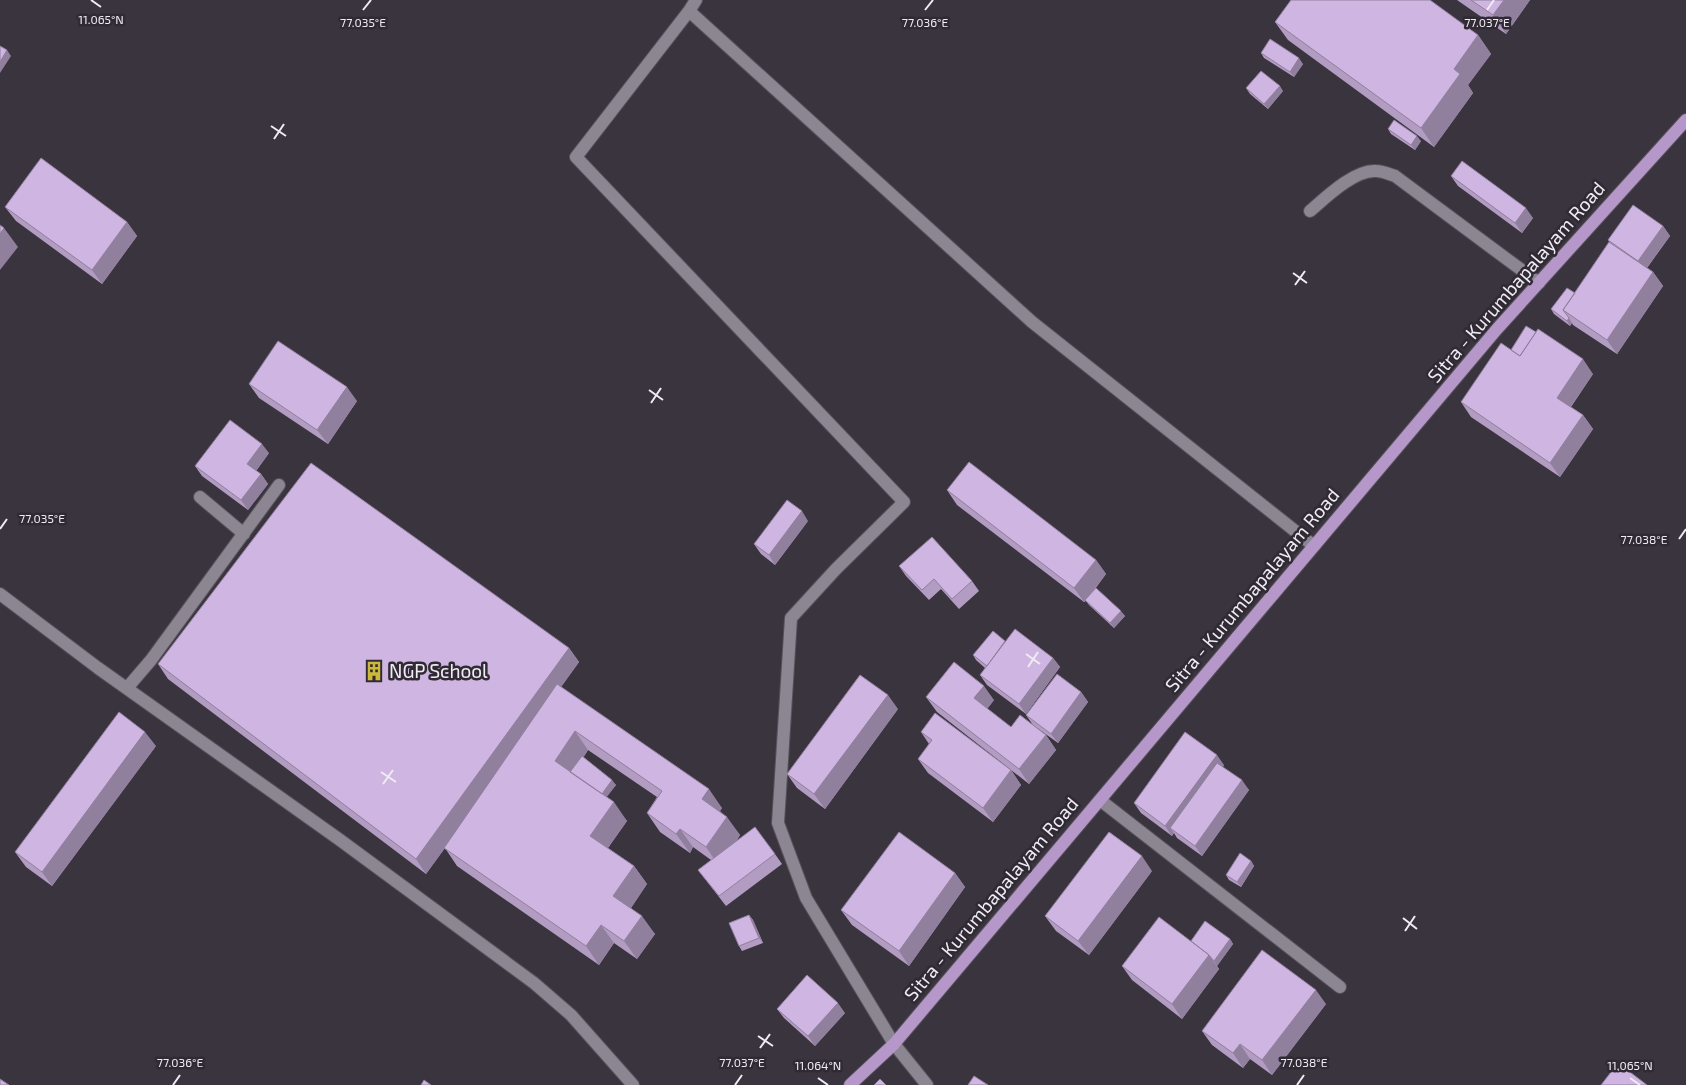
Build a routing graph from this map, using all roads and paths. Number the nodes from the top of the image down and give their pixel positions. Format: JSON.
{"nodes":[{"id":1,"x":696,"y":0,"type":"edge"},
{"id":2,"x":689,"y":11,"type":"junction"},
{"id":3,"x":1686,"y":120,"type":"edge"},
{"id":4,"x":1310,"y":211,"type":"dead end"},
{"id":5,"x":1539,"y":283,"type":"junction"},
{"id":6,"x":278,"y":485,"type":"dead end"},
{"id":7,"x":200,"y":497,"type":"dead end"},
{"id":8,"x":244,"y":534,"type":"junction"},
{"id":9,"x":1314,"y":546,"type":"junction"},
{"id":10,"x":0,"y":594,"type":"edge"},
{"id":11,"x":128,"y":688,"type":"junction"},
{"id":12,"x":1100,"y":800,"type":"junction"},
{"id":13,"x":1340,"y":986,"type":"dead end"},
{"id":14,"x":894,"y":1044,"type":"junction"},
{"id":15,"x":633,"y":1085,"type":"edge"},
{"id":16,"x":850,"y":1085,"type":"edge"},
{"id":17,"x":927,"y":1085,"type":"edge"}],
"edges":[{"from":1,"to":2,"type":"street"},
{"from":2,"to":9,"type":"street"},
{"from":2,"to":14,"type":"street"},
{"from":3,"to":5,"type":"main road","name":"Sitra - Kurumbapalayam Road"},
{"from":4,"to":5,"type":"street"},
{"from":5,"to":9,"type":"main road","name":"Sitra - Kurumbapalayam Road"},
{"from":6,"to":8,"type":"street"},
{"from":7,"to":8,"type":"street"},
{"from":8,"to":11,"type":"street"},
{"from":9,"to":12,"type":"main road","name":"Sitra - Kurumbapalayam Road"},
{"from":10,"to":11,"type":"street"},
{"from":11,"to":15,"type":"street"},
{"from":12,"to":13,"type":"street"},
{"from":12,"to":14,"type":"main road","name":"Sitra - Kurumbapalayam Road"},
{"from":14,"to":16,"type":"main road","name":"Sitra - Kurumbapalayam Road"},
{"from":14,"to":17,"type":"street"}]}
